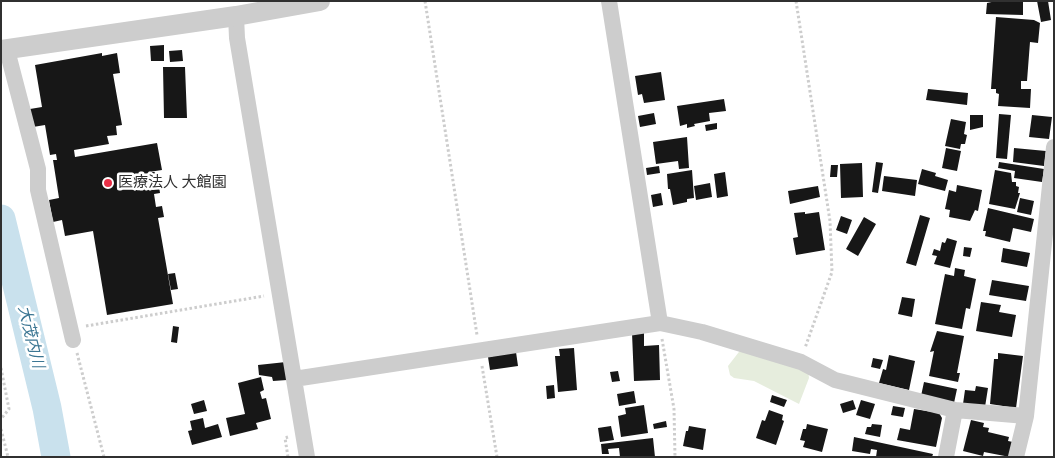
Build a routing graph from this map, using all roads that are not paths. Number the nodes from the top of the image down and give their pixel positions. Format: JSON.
{"nodes":[{"id":1,"x":320,"y":1,"type":"edge"},
{"id":2,"x":610,"y":1,"type":"edge"},
{"id":3,"x":234,"y":9,"type":"edge"},
{"id":4,"x":4,"y":50,"type":"edge"},
{"id":5,"x":1054,"y":147,"type":"edge"},
{"id":6,"x":660,"y":324,"type":"junction"},
{"id":7,"x":72,"y":334,"type":"road end"},
{"id":8,"x":294,"y":379,"type":"junction"},
{"id":9,"x":955,"y":410,"type":"junction"},
{"id":10,"x":1026,"y":416,"type":"junction"},
{"id":11,"x":307,"y":457,"type":"edge"},
{"id":12,"x":946,"y":457,"type":"edge"},
{"id":13,"x":1016,"y":457,"type":"edge"}],
"edges":[{"from":1,"to":3,"type":"street"},
{"from":2,"to":6,"type":"street"},
{"from":3,"to":4,"type":"street"},
{"from":3,"to":8,"type":"street"},
{"from":4,"to":7,"type":"street"},
{"from":5,"to":10,"type":"street"},
{"from":6,"to":8,"type":"street"},
{"from":6,"to":9,"type":"street"},
{"from":8,"to":11,"type":"street"},
{"from":9,"to":10,"type":"street"},
{"from":9,"to":12,"type":"street"},
{"from":10,"to":13,"type":"street"}]}
